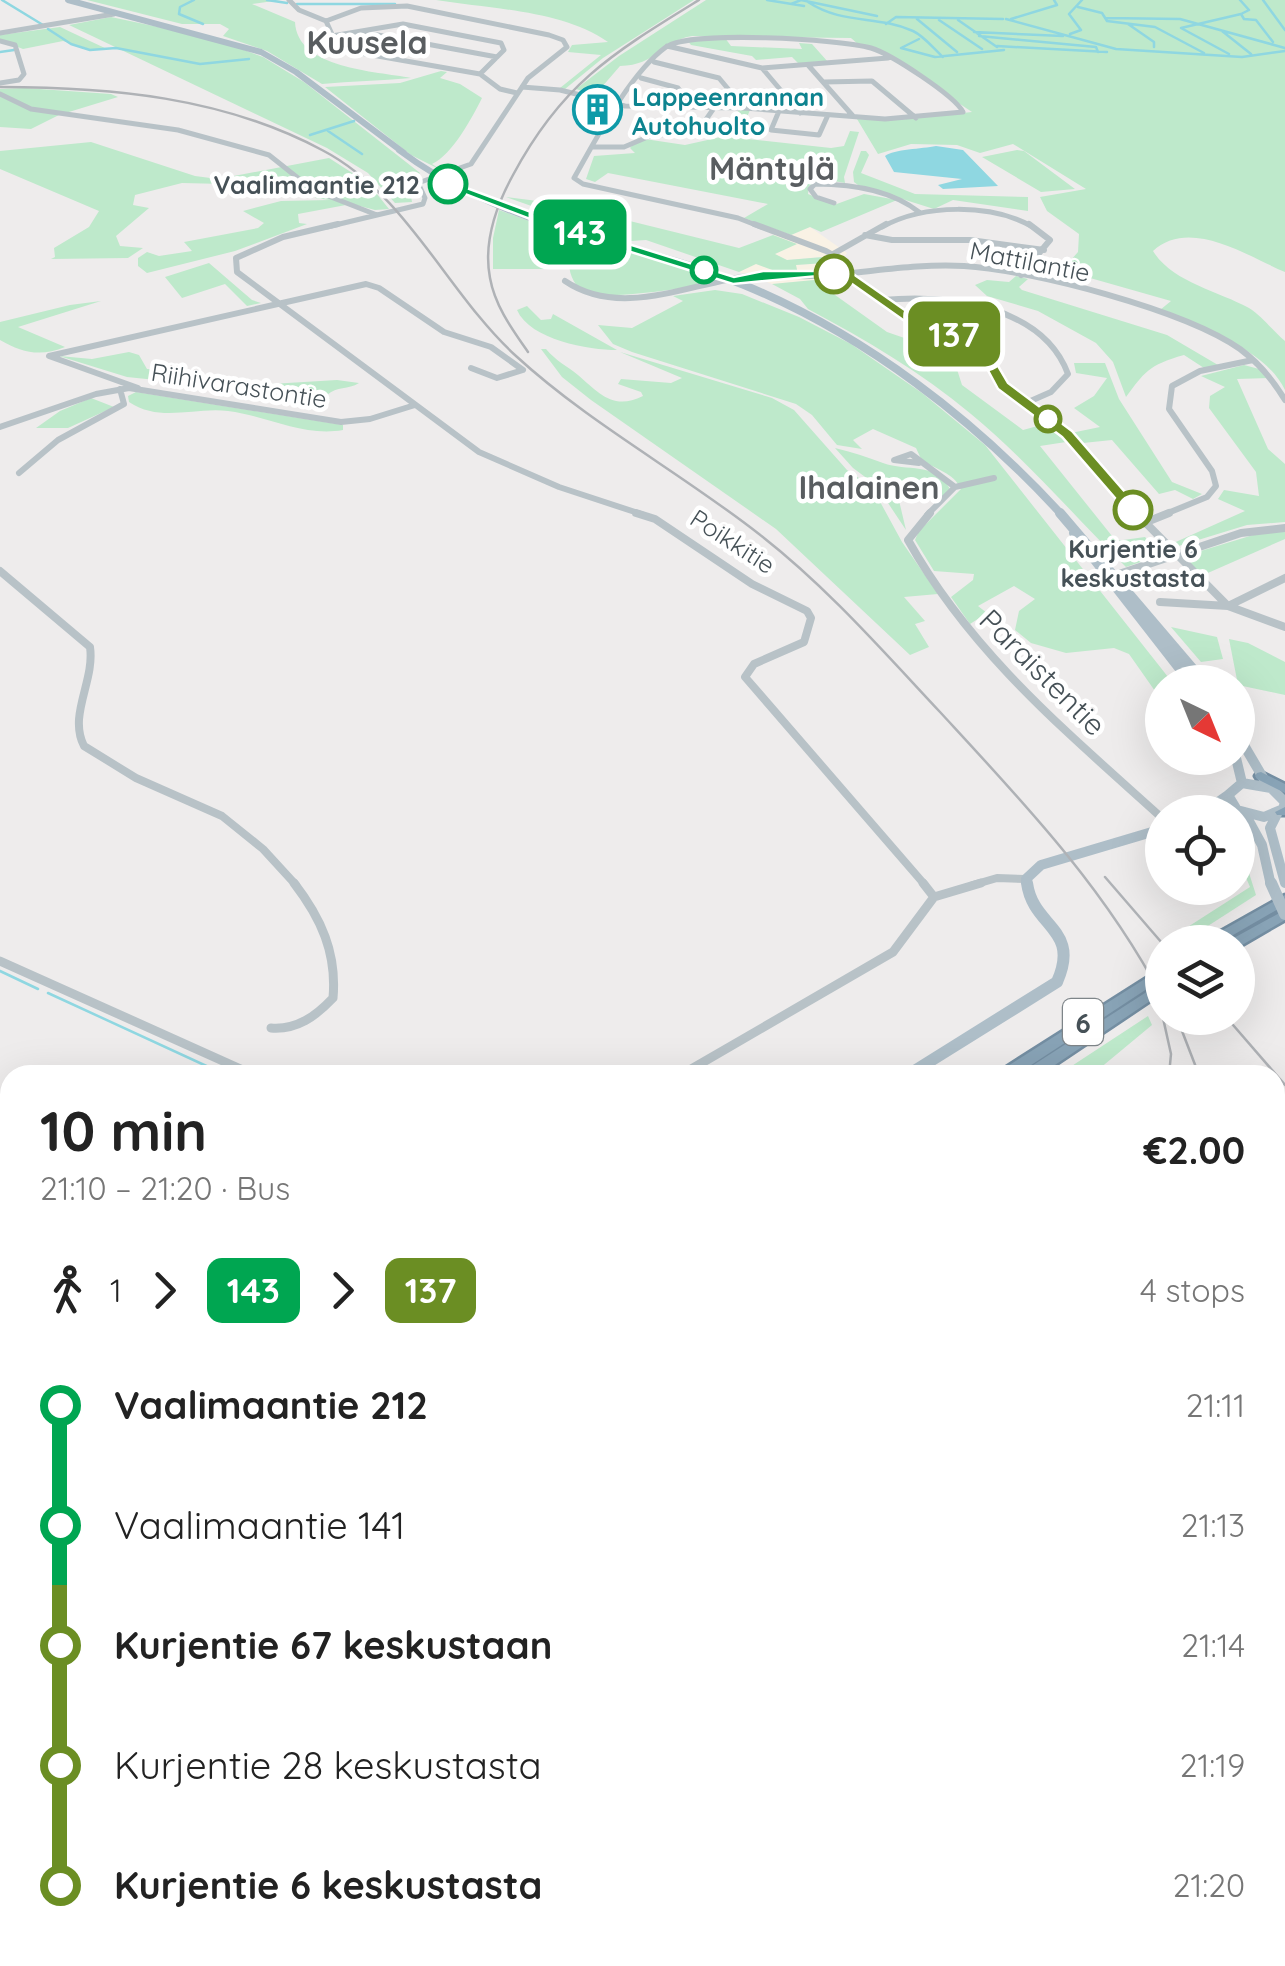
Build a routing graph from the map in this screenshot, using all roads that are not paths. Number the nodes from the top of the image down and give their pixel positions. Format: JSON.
{"nodes":[{"id":1,"x":68,"y":0,"type":"edge"},
{"id":2,"x":289,"y":0,"type":"edge"},
{"id":3,"x":114,"y":14,"type":"junction"},
{"id":4,"x":326,"y":21,"type":"junction"},
{"id":5,"x":0,"y":33,"type":"edge"},
{"id":6,"x":366,"y":33,"type":"junction"},
{"id":7,"x":332,"y":36,"type":"junction"},
{"id":8,"x":0,"y":41,"type":"edge"},
{"id":9,"x":667,"y":46,"type":"junction"},
{"id":10,"x":497,"y":58,"type":"junction"},
{"id":11,"x":888,"y":58,"type":"junction"},
{"id":12,"x":654,"y":62,"type":"junction"},
{"id":13,"x":808,"y":64,"type":"junction"},
{"id":14,"x":762,"y":68,"type":"junction"},
{"id":15,"x":480,"y":74,"type":"junction"},
{"id":16,"x":641,"y":78,"type":"junction"},
{"id":17,"x":824,"y":82,"type":"junction"},
{"id":18,"x":0,"y":83,"type":"edge"},
{"id":19,"x":522,"y":87,"type":"junction"},
{"id":20,"x":0,"y":94,"type":"edge"},
{"id":21,"x":517,"y":94,"type":"junction"},
{"id":22,"x":620,"y":105,"type":"junction"},
{"id":23,"x":693,"y":108,"type":"junction"},
{"id":24,"x":714,"y":108,"type":"junction"},
{"id":25,"x":744,"y":108,"type":"junction"},
{"id":26,"x":779,"y":111,"type":"junction"},
{"id":27,"x":800,"y":112,"type":"junction"},
{"id":28,"x":828,"y":115,"type":"junction"},
{"id":29,"x":853,"y":116,"type":"junction"},
{"id":30,"x":916,"y":118,"type":"junction"},
{"id":31,"x":593,"y":147,"type":"junction"},
{"id":32,"x":435,"y":175,"type":"junction"},
{"id":33,"x":834,"y":204,"type":"dead end"},
{"id":34,"x":919,"y":212,"type":"junction"},
{"id":35,"x":380,"y":216,"type":"junction"},
{"id":36,"x":865,"y":234,"type":"junction"},
{"id":37,"x":1044,"y":250,"type":"junction"},
{"id":38,"x":833,"y":254,"type":"junction"},
{"id":39,"x":844,"y":274,"type":"junction"},
{"id":40,"x":1021,"y":276,"type":"junction"},
{"id":41,"x":564,"y":281,"type":"dead end"},
{"id":42,"x":733,"y":281,"type":"junction"},
{"id":43,"x":882,"y":300,"type":"junction"},
{"id":44,"x":277,"y":303,"type":"junction"},
{"id":45,"x":1253,"y":360,"type":"junction"},
{"id":46,"x":470,"y":368,"type":"dead end"},
{"id":47,"x":138,"y":388,"type":"junction"},
{"id":48,"x":120,"y":389,"type":"junction"},
{"id":49,"x":1285,"y":400,"type":"edge"},
{"id":50,"x":1026,"y":404,"type":"junction"},
{"id":51,"x":416,"y":405,"type":"junction"},
{"id":52,"x":0,"y":426,"type":"edge"},
{"id":53,"x":919,"y":463,"type":"dead end"},
{"id":54,"x":19,"y":473,"type":"dead end"},
{"id":55,"x":994,"y":478,"type":"dead end"},
{"id":56,"x":956,"y":487,"type":"junction"},
{"id":57,"x":1144,"y":523,"type":"junction"},
{"id":58,"x":1285,"y":528,"type":"edge"},
{"id":59,"x":1175,"y":556,"type":"junction"},
{"id":60,"x":0,"y":570,"type":"edge"},
{"id":61,"x":1112,"y":576,"type":"junction"},
{"id":62,"x":1285,"y":578,"type":"edge"},
{"id":63,"x":1160,"y":602,"type":"dead end"},
{"id":64,"x":1228,"y":606,"type":"junction"},
{"id":65,"x":1285,"y":627,"type":"edge"},
{"id":66,"x":1177,"y":665,"type":"edge"},
{"id":67,"x":1189,"y":665,"type":"edge"},
{"id":68,"x":1255,"y":765,"type":"edge"},
{"id":69,"x":1240,"y":775,"type":"edge"},
{"id":70,"x":1261,"y":776,"type":"joint"},
{"id":71,"x":1242,"y":784,"type":"junction"},
{"id":72,"x":1280,"y":791,"type":"edge"},
{"id":73,"x":1229,"y":795,"type":"edge"},
{"id":74,"x":1145,"y":802,"type":"edge"},
{"id":75,"x":1281,"y":812,"type":"edge"},
{"id":76,"x":1255,"y":815,"type":"edge"},
{"id":77,"x":1255,"y":833,"type":"edge"},
{"id":78,"x":1145,"y":834,"type":"edge"},
{"id":79,"x":1283,"y":878,"type":"edge"},
{"id":80,"x":1026,"y":882,"type":"junction"},
{"id":81,"x":934,"y":897,"type":"junction"},
{"id":82,"x":1285,"y":898,"type":"edge"},
{"id":83,"x":1285,"y":917,"type":"edge"},
{"id":84,"x":1240,"y":925,"type":"edge"},
{"id":85,"x":1255,"y":934,"type":"edge"},
{"id":86,"x":0,"y":961,"type":"edge"},
{"id":87,"x":1145,"y":984,"type":"edge"},
{"id":88,"x":1145,"y":998,"type":"edge"},
{"id":89,"x":271,"y":1028,"type":"dead end"},
{"id":90,"x":232,"y":1065,"type":"edge"},
{"id":91,"x":698,"y":1065,"type":"edge"},
{"id":92,"x":924,"y":1065,"type":"edge"},
{"id":93,"x":1020,"y":1065,"type":"edge"},
{"id":94,"x":1045,"y":1065,"type":"edge"}],
"edges":[{"from":1,"to":3,"type":"main road"},
{"from":2,"to":4,"type":"street"},
{"from":3,"to":5,"type":"street"},
{"from":3,"to":32,"type":"main road"},
{"from":4,"to":7,"type":"street"},
{"from":4,"to":19,"type":"street"},
{"from":6,"to":7,"type":"street"},
{"from":6,"to":10,"type":"street"},
{"from":6,"to":10,"type":"street"},
{"from":7,"to":15,"type":"street"},
{"from":8,"to":18,"type":"street"},
{"from":9,"to":11,"type":"street"},
{"from":9,"to":12,"type":"street"},
{"from":9,"to":14,"type":"street"},
{"from":10,"to":15,"type":"street"},
{"from":11,"to":13,"type":"street"},
{"from":11,"to":30,"type":"street"},
{"from":12,"to":16,"type":"street"},
{"from":12,"to":25,"type":"street"},
{"from":13,"to":14,"type":"street"},
{"from":13,"to":17,"type":"street"},
{"from":14,"to":27,"type":"street"},
{"from":15,"to":21,"type":"street"},
{"from":16,"to":22,"type":"street"},
{"from":16,"to":23,"type":"street"},
{"from":17,"to":29,"type":"street"},
{"from":17,"to":30,"type":"street"},
{"from":19,"to":21,"type":"street"},
{"from":19,"to":22,"type":"street"},
{"from":20,"to":35,"type":"street"},
{"from":21,"to":32,"type":"street"},
{"from":22,"to":23,"type":"street"},
{"from":22,"to":31,"type":"street"},
{"from":23,"to":24,"type":"street"},
{"from":24,"to":25,"type":"street"},
{"from":24,"to":31,"type":"street"},
{"from":25,"to":26,"type":"street"},
{"from":26,"to":27,"type":"street"},
{"from":26,"to":28,"type":"street"},
{"from":27,"to":28,"type":"street"},
{"from":28,"to":29,"type":"street"},
{"from":29,"to":30,"type":"street"},
{"from":31,"to":38,"type":"street"},
{"from":32,"to":35,"type":"street"},
{"from":32,"to":42,"type":"main road"},
{"from":33,"to":34,"type":"street"},
{"from":34,"to":36,"type":"street"},
{"from":34,"to":37,"type":"street"},
{"from":35,"to":44,"type":"street","name":"Poikkitie"},
{"from":36,"to":37,"type":"street"},
{"from":36,"to":38,"type":"street"},
{"from":37,"to":40,"type":"street"},
{"from":38,"to":39,"type":"street"},
{"from":39,"to":40,"type":"street","name":"Mattilantie"},
{"from":39,"to":42,"type":"street","name":"Mattilantie"},
{"from":39,"to":43,"type":"street"},
{"from":40,"to":45,"type":"street","name":"Mattilantie"},
{"from":41,"to":42,"type":"street","name":"Mattilantie"},
{"from":42,"to":61,"type":"main road"},
{"from":43,"to":50,"type":"street"},
{"from":43,"to":50,"type":"street"},
{"from":44,"to":46,"type":"street"},
{"from":44,"to":47,"type":"street"},
{"from":44,"to":51,"type":"street","name":"Poikkitie"},
{"from":45,"to":49,"type":"street","name":"Mattilantie"},
{"from":45,"to":57,"type":"street"},
{"from":47,"to":48,"type":"street","name":"Riihivarastontie"},
{"from":47,"to":51,"type":"street","name":"Riihivarastontie"},
{"from":48,"to":52,"type":"street","name":"Riihivarastontie"},
{"from":48,"to":54,"type":"street"},
{"from":50,"to":57,"type":"street"},
{"from":51,"to":81,"type":"street","name":"Poikkitie"},
{"from":53,"to":56,"type":"street"},
{"from":55,"to":56,"type":"street"},
{"from":56,"to":74,"type":"street","name":"Paraistentie"},
{"from":57,"to":59,"type":"street"},
{"from":58,"to":59,"type":"street"},
{"from":59,"to":61,"type":"street"},
{"from":59,"to":64,"type":"street"},
{"from":60,"to":89,"type":"street"},
{"from":61,"to":66,"type":"main road"},
{"from":61,"to":67,"type":"main road"},
{"from":62,"to":64,"type":"street"},
{"from":63,"to":64,"type":"street"},
{"from":64,"to":65,"type":"street"},
{"from":68,"to":70,"type":"main road"},
{"from":69,"to":71,"type":"main road"},
{"from":70,"to":72,"type":"highway"},
{"from":71,"to":72,"type":"main road"},
{"from":71,"to":73,"type":"main road"},
{"from":72,"to":75,"type":"main road"},
{"from":75,"to":76,"type":"main road"},
{"from":75,"to":79,"type":"main road"},
{"from":77,"to":83,"type":"main road","bridge":true},
{"from":78,"to":80,"type":"main road"},
{"from":80,"to":81,"type":"street"},
{"from":80,"to":92,"type":"main road"},
{"from":81,"to":91,"type":"street"},
{"from":82,"to":84,"type":"highway"},
{"from":83,"to":85,"type":"highway"},
{"from":86,"to":90,"type":"street"},
{"from":87,"to":93,"type":"highway","number":"6"},
{"from":88,"to":94,"type":"highway","number":"6"}]}
